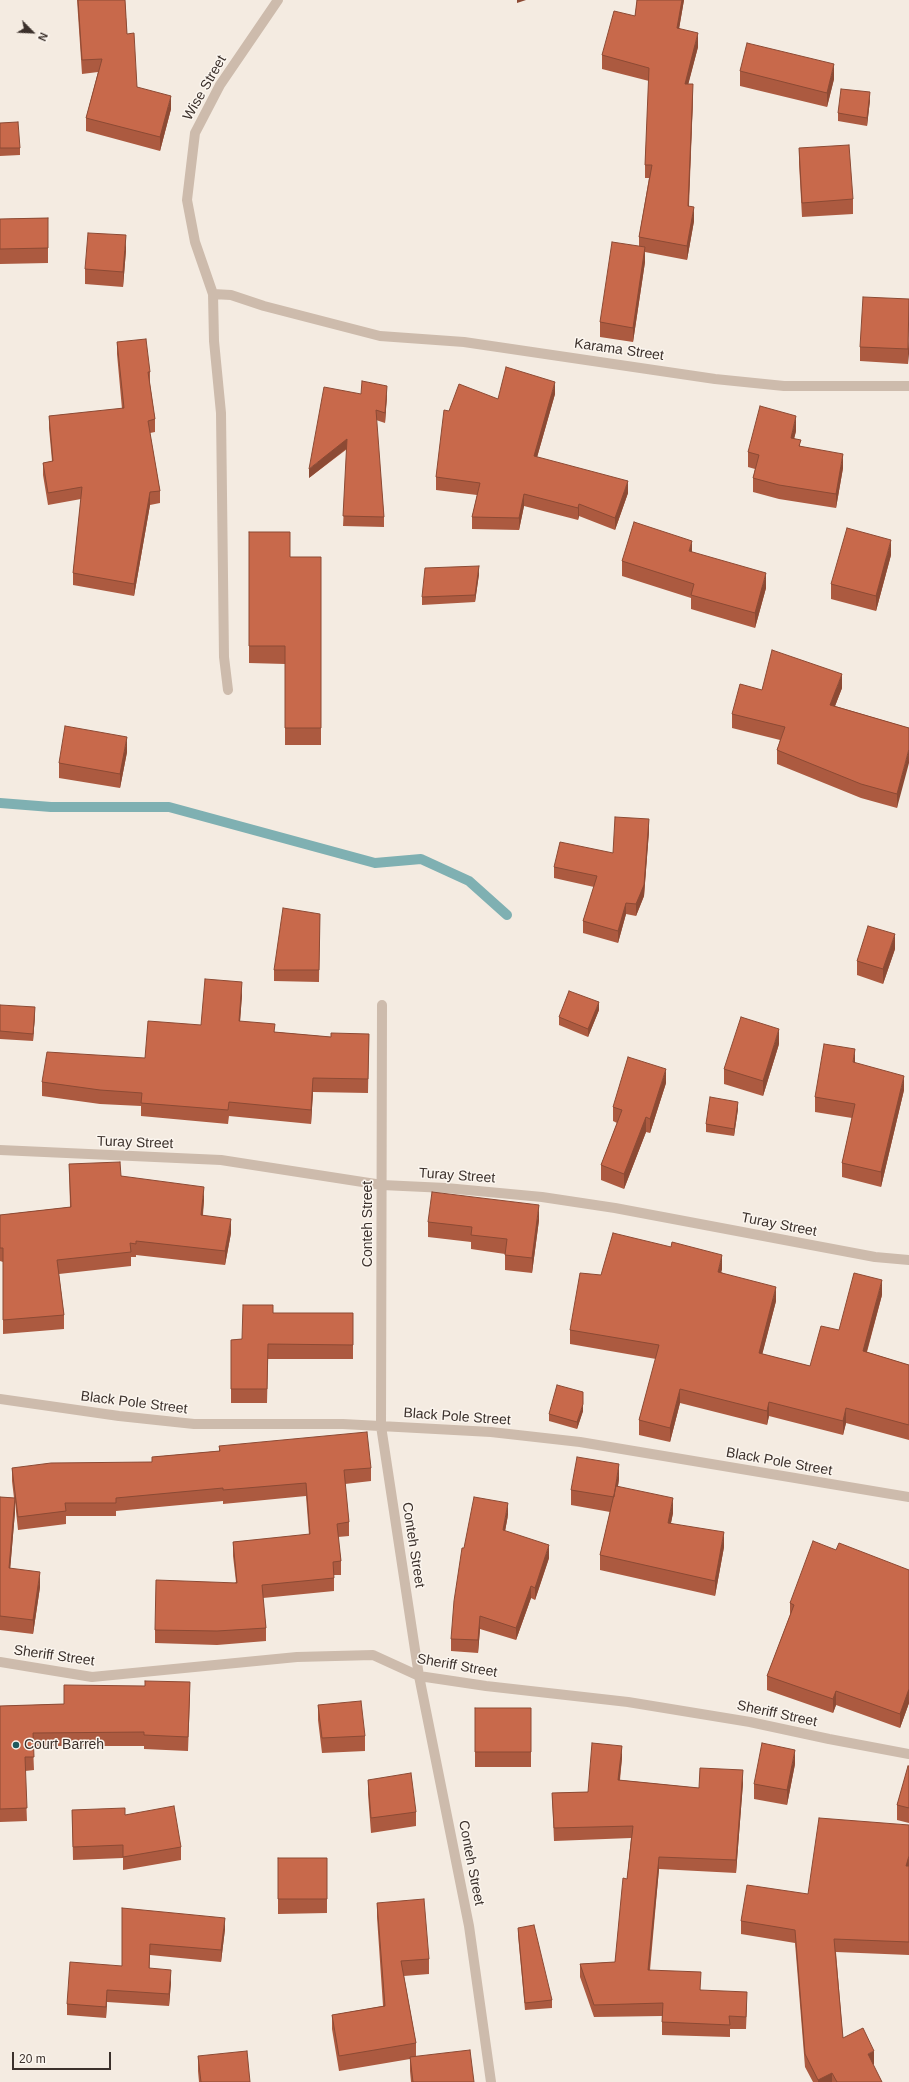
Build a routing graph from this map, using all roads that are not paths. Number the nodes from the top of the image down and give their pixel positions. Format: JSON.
{"nodes":[{"id":1,"x":278,"y":0,"type":"edge"},
{"id":2,"x":213,"y":294,"type":"junction"},
{"id":3,"x":909,"y":386,"type":"edge"},
{"id":4,"x":228,"y":690,"type":"dead end"},
{"id":5,"x":382,"y":1005,"type":"dead end"},
{"id":6,"x":0,"y":1150,"type":"edge"},
{"id":7,"x":382,"y":1185,"type":"junction"},
{"id":8,"x":909,"y":1260,"type":"edge"},
{"id":9,"x":0,"y":1399,"type":"edge"},
{"id":10,"x":381,"y":1426,"type":"junction"},
{"id":11,"x":909,"y":1497,"type":"edge"},
{"id":12,"x":0,"y":1662,"type":"edge"},
{"id":13,"x":419,"y":1676,"type":"junction"},
{"id":14,"x":909,"y":1754,"type":"edge"},
{"id":15,"x":491,"y":2082,"type":"edge"}],
"edges":[{"from":1,"to":2,"type":"street","name":"Wise Street"},
{"from":2,"to":3,"type":"street","name":"Karama Street"},
{"from":2,"to":4,"type":"street","name":"Wise Street"},
{"from":5,"to":7,"type":"street","name":"Conteh Street"},
{"from":6,"to":7,"type":"street","name":"Turay Street"},
{"from":7,"to":8,"type":"street","name":"Turay Street"},
{"from":7,"to":10,"type":"street","name":"Conteh Street"},
{"from":9,"to":10,"type":"street","name":"Black Pole Street"},
{"from":10,"to":11,"type":"street","name":"Black Pole Street"},
{"from":10,"to":13,"type":"street","name":"Conteh Street"},
{"from":12,"to":13,"type":"street","name":"Sheriff Street"},
{"from":13,"to":14,"type":"street","name":"Sheriff Street"},
{"from":13,"to":15,"type":"street","name":"Conteh Street"}]}
